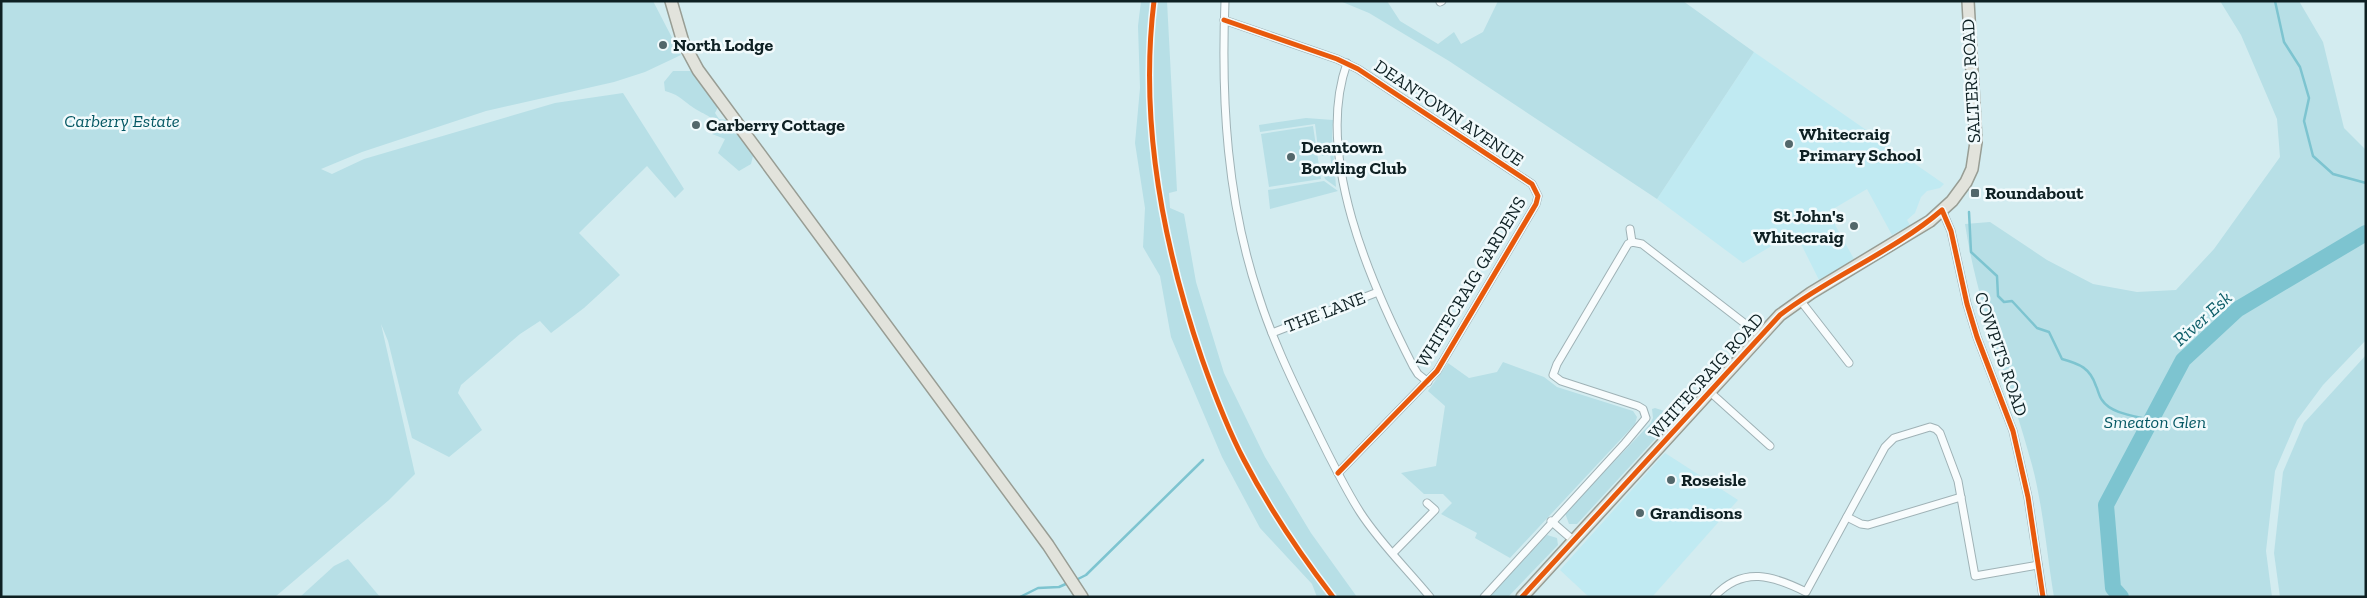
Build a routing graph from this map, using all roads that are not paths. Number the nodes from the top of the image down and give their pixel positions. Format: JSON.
{"nodes":[{"id":1,"x":671,"y":1,"type":"edge"},
{"id":2,"x":1224,"y":1,"type":"edge"},
{"id":3,"x":1968,"y":1,"type":"edge"},
{"id":4,"x":1224,"y":20,"type":"junction"},
{"id":5,"x":1347,"y":63,"type":"junction"},
{"id":6,"x":1538,"y":196,"type":"joint"},
{"id":7,"x":1942,"y":210,"type":"junction"},
{"id":8,"x":1630,"y":228,"type":"dead end"},
{"id":9,"x":1632,"y":242,"type":"junction"},
{"id":10,"x":1378,"y":292,"type":"junction"},
{"id":11,"x":1800,"y":300,"type":"junction"},
{"id":12,"x":1272,"y":333,"type":"junction"},
{"id":13,"x":1761,"y":336,"type":"junction"},
{"id":14,"x":1849,"y":363,"type":"dead end"},
{"id":15,"x":1428,"y":382,"type":"junction"},
{"id":16,"x":1710,"y":392,"type":"junction"},
{"id":17,"x":1770,"y":446,"type":"dead end"},
{"id":18,"x":1338,"y":473,"type":"junction"},
{"id":19,"x":1961,"y":497,"type":"junction"},
{"id":20,"x":1427,"y":503,"type":"dead end"},
{"id":21,"x":1847,"y":517,"type":"junction"},
{"id":22,"x":1551,"y":521,"type":"junction"},
{"id":23,"x":1574,"y":541,"type":"junction"},
{"id":24,"x":1393,"y":553,"type":"junction"},
{"id":25,"x":2038,"y":565,"type":"junction"},
{"id":26,"x":1081,"y":595,"type":"edge"},
{"id":27,"x":1430,"y":597,"type":"edge"},
{"id":28,"x":1484,"y":597,"type":"edge"},
{"id":29,"x":1522,"y":597,"type":"edge"},
{"id":30,"x":1714,"y":597,"type":"edge"},
{"id":31,"x":2043,"y":597,"type":"edge"}],
"edges":[{"from":1,"to":26,"type":"main road"},
{"from":2,"to":4,"type":"street"},
{"from":3,"to":7,"type":"main road","name":"SALTERS ROAD"},
{"from":4,"to":5,"type":"street","name":"DEANTOWN AVENUE"},
{"from":4,"to":12,"type":"street"},
{"from":5,"to":6,"type":"street","name":"DEANTOWN AVENUE"},
{"from":5,"to":10,"type":"street"},
{"from":6,"to":15,"type":"street","name":"WHITECRAIG GARDENS"},
{"from":7,"to":11,"type":"main road","name":"WHITECRAIG ROAD"},
{"from":7,"to":25,"type":"street","name":"COWPITS ROAD"},
{"from":8,"to":9,"type":"street"},
{"from":9,"to":13,"type":"street"},
{"from":9,"to":22,"type":"street"},
{"from":10,"to":12,"type":"street","name":"THE LANE"},
{"from":10,"to":15,"type":"street"},
{"from":11,"to":13,"type":"main road","name":"WHITECRAIG ROAD"},
{"from":11,"to":14,"type":"street"},
{"from":12,"to":18,"type":"street"},
{"from":13,"to":16,"type":"main road","name":"WHITECRAIG ROAD"},
{"from":15,"to":18,"type":"street","name":"WHITECRAIG GARDENS"},
{"from":16,"to":17,"type":"street","name":"WHITECRAIG ROAD"},
{"from":16,"to":23,"type":"main road","name":"WHITECRAIG ROAD"},
{"from":18,"to":24,"type":"street"},
{"from":19,"to":21,"type":"street"},
{"from":19,"to":21,"type":"street"},
{"from":19,"to":25,"type":"street"},
{"from":20,"to":24,"type":"street"},
{"from":21,"to":30,"type":"street"},
{"from":22,"to":23,"type":"street"},
{"from":22,"to":28,"type":"street"},
{"from":23,"to":29,"type":"main road","name":"WHITECRAIG ROAD"},
{"from":24,"to":27,"type":"street"},
{"from":25,"to":31,"type":"street","name":"COWPITS ROAD"}]}
